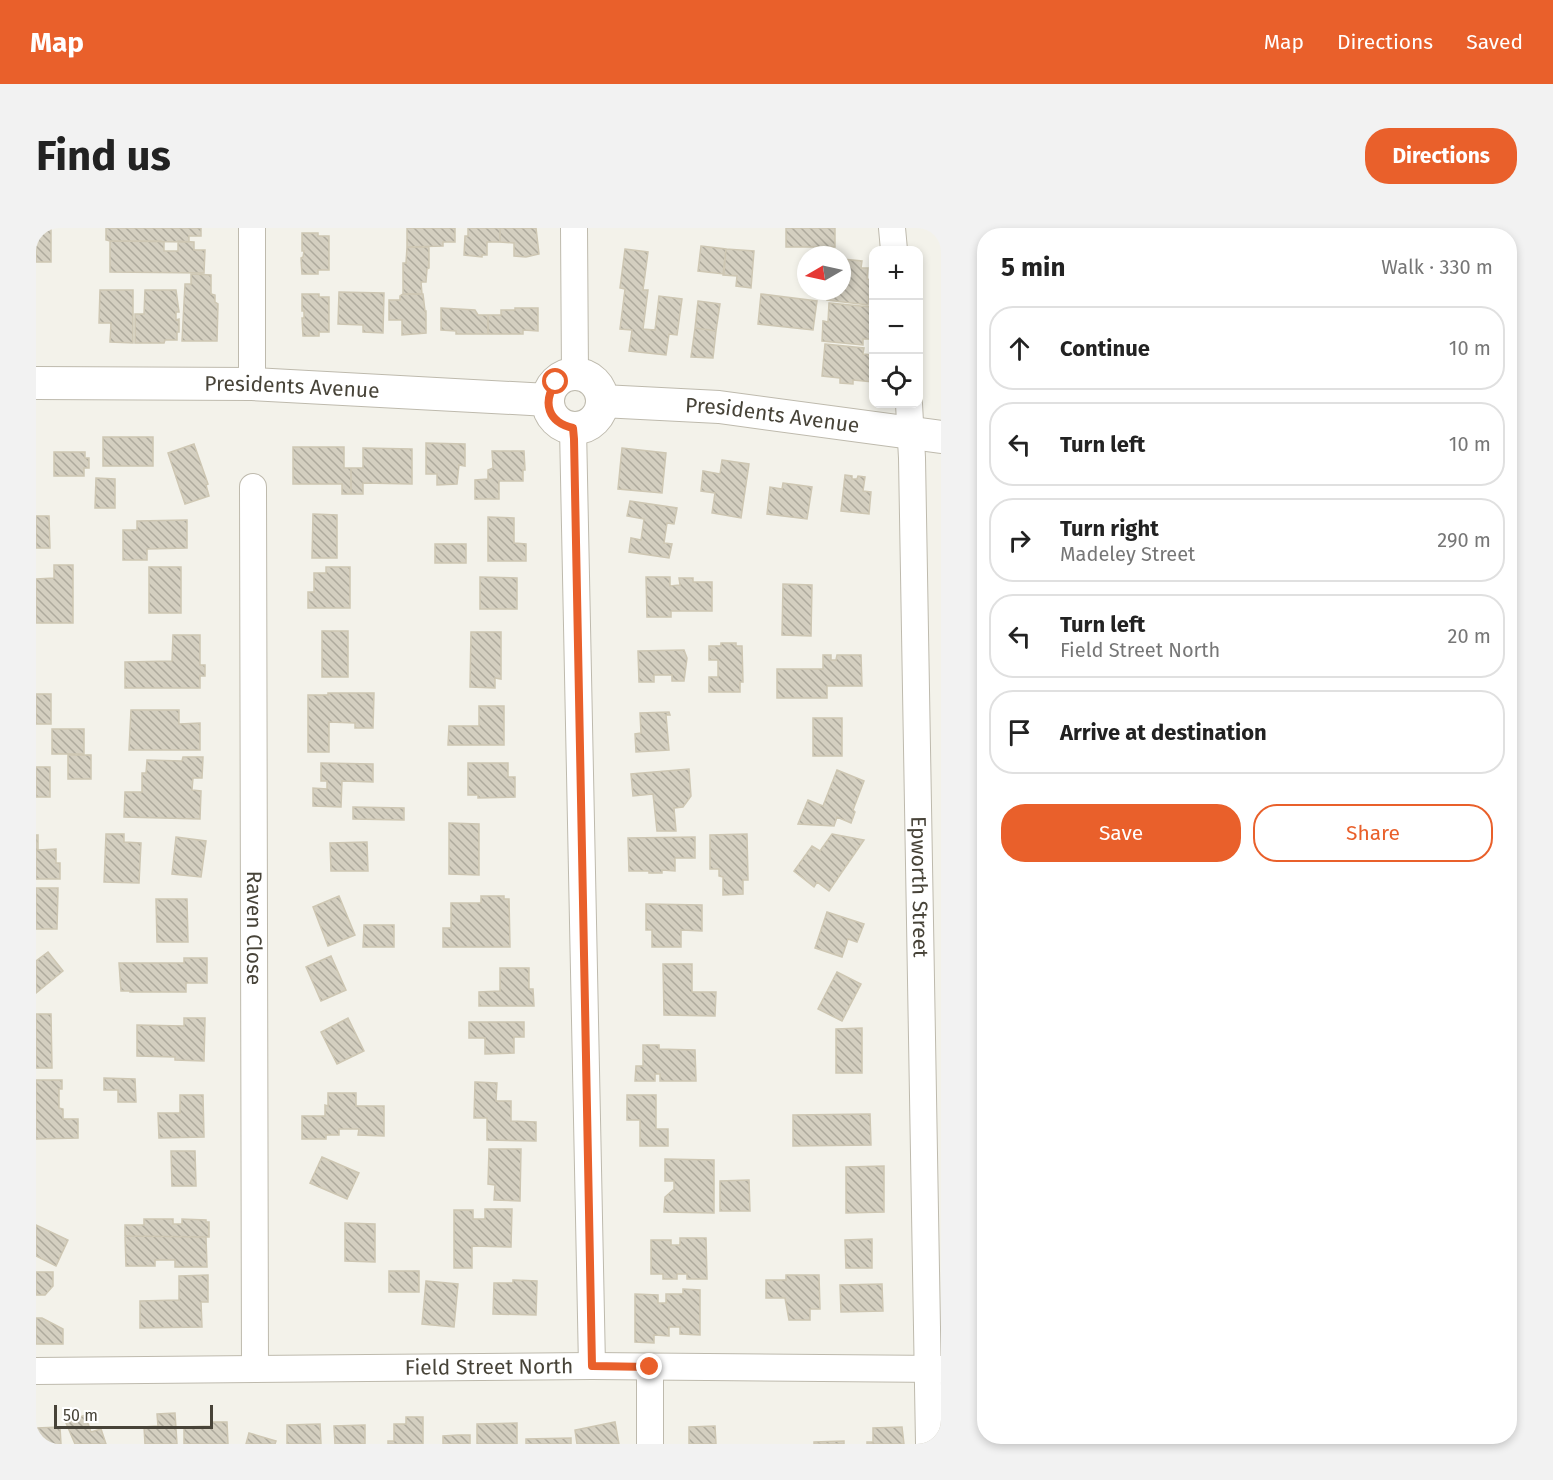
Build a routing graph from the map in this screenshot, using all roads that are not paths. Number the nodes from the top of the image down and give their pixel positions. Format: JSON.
{"nodes":[{"id":1,"x":252,"y":228,"type":"edge"},
{"id":2,"x":574,"y":228,"type":"edge"},
{"id":3,"x":892,"y":228,"type":"edge"},
{"id":4,"x":894,"y":246,"type":"edge"},
{"id":5,"x":575,"y":374,"type":"junction"},
{"id":6,"x":36,"y":383,"type":"edge"},
{"id":7,"x":252,"y":384,"type":"junction"},
{"id":8,"x":548,"y":400,"type":"junction"},
{"id":9,"x":602,"y":401,"type":"junction"},
{"id":10,"x":920,"y":424,"type":"edge"},
{"id":11,"x":573,"y":428,"type":"junction"},
{"id":12,"x":253,"y":488,"type":"dead end"},
{"id":13,"x":592,"y":1366,"type":"junction"},
{"id":14,"x":650,"y":1367,"type":"junction"},
{"id":15,"x":934,"y":1369,"type":"edge"},
{"id":16,"x":255,"y":1370,"type":"junction"},
{"id":17,"x":36,"y":1371,"type":"edge"},
{"id":18,"x":650,"y":1444,"type":"edge"},
{"id":19,"x":929,"y":1444,"type":"edge"}],
"edges":[{"from":1,"to":7,"type":"street"},
{"from":2,"to":5,"type":"street"},
{"from":3,"to":4,"type":"street"},
{"from":5,"to":8,"type":"street"},
{"from":5,"to":9,"type":"street"},
{"from":6,"to":7,"type":"street","name":"Presidents Avenue"},
{"from":7,"to":8,"type":"street","name":"Presidents Avenue"},
{"from":8,"to":11,"type":"street"},
{"from":9,"to":10,"type":"street","name":"Presidents Avenue"},
{"from":9,"to":11,"type":"street"},
{"from":10,"to":15,"type":"street","name":"Epworth Street"},
{"from":11,"to":13,"type":"street"},
{"from":12,"to":16,"type":"street","name":"Raven Close"},
{"from":13,"to":14,"type":"street","name":"Field Street North"},
{"from":13,"to":16,"type":"street","name":"Field Street North"},
{"from":14,"to":15,"type":"street","name":"Field Street North"},
{"from":14,"to":18,"type":"street"},
{"from":15,"to":19,"type":"street","name":"Epworth Street"},
{"from":16,"to":17,"type":"street","name":"Field Street North"}]}
